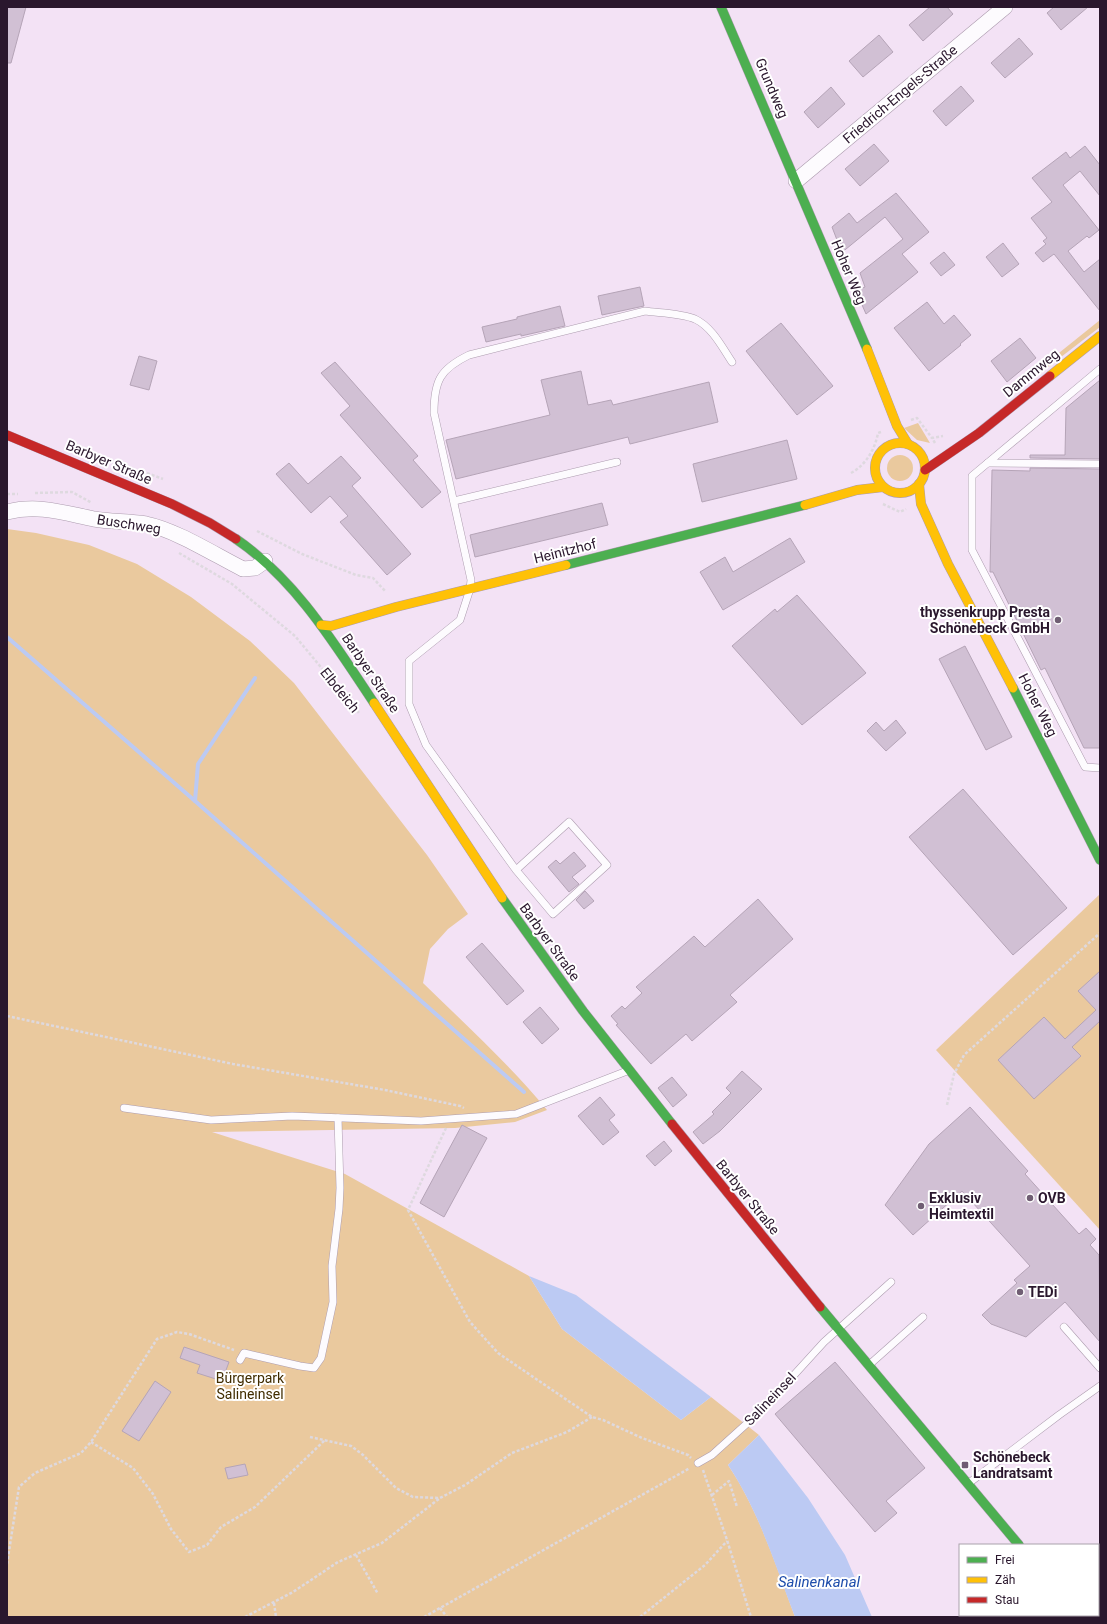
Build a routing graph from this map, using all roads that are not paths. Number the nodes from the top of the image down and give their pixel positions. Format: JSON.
{"nodes":[{"id":1,"x":721,"y":7,"type":"edge"},
{"id":2,"x":1005,"y":7,"type":"edge"},
{"id":3,"x":796,"y":181,"type":"junction"},
{"id":4,"x":1100,"y":336,"type":"edge"},
{"id":5,"x":732,"y":362,"type":"dead end"},
{"id":6,"x":1100,"y":369,"type":"edge"},
{"id":7,"x":877,"y":375,"type":"junction"},
{"id":8,"x":882,"y":414,"type":"dead end"},
{"id":9,"x":979,"y":433,"type":"junction"},
{"id":10,"x":7,"y":435,"type":"edge"},
{"id":11,"x":884,"y":437,"type":"dead end"},
{"id":12,"x":950,"y":442,"type":"dead end"},
{"id":13,"x":911,"y":446,"type":"junction"},
{"id":14,"x":930,"y":448,"type":"dead end"},
{"id":15,"x":884,"y":449,"type":"junction"},
{"id":16,"x":617,"y":462,"type":"dead end"},
{"id":17,"x":875,"y":463,"type":"junction"},
{"id":18,"x":988,"y":463,"type":"junction"},
{"id":19,"x":1100,"y":464,"type":"edge"},
{"id":20,"x":925,"y":470,"type":"junction"},
{"id":21,"x":866,"y":471,"type":"dead end"},
{"id":22,"x":850,"y":483,"type":"dead end"},
{"id":23,"x":919,"y":484,"type":"junction"},
{"id":24,"x":883,"y":487,"type":"junction"},
{"id":25,"x":897,"y":493,"type":"junction"},
{"id":26,"x":454,"y":501,"type":"junction"},
{"id":27,"x":904,"y":501,"type":"dead end"},
{"id":28,"x":816,"y":502,"type":"junction"},
{"id":29,"x":7,"y":512,"type":"edge"},
{"id":30,"x":928,"y":542,"type":"dead end"},
{"id":31,"x":265,"y":561,"type":"junction"},
{"id":32,"x":948,"y":564,"type":"junction"},
{"id":33,"x":470,"y":589,"type":"junction"},
{"id":34,"x":321,"y":625,"type":"junction"},
{"id":35,"x":1100,"y":768,"type":"edge"},
{"id":36,"x":1100,"y":860,"type":"edge"},
{"id":37,"x":516,"y":870,"type":"junction"},
{"id":38,"x":628,"y":1070,"type":"junction"},
{"id":39,"x":124,"y":1108,"type":"dead end"},
{"id":40,"x":338,"y":1118,"type":"junction"},
{"id":41,"x":891,"y":1282,"type":"dead end"},
{"id":42,"x":923,"y":1317,"type":"dead end"},
{"id":43,"x":1064,"y":1327,"type":"dead end"},
{"id":44,"x":838,"y":1330,"type":"junction"},
{"id":45,"x":240,"y":1360,"type":"dead end"},
{"id":46,"x":868,"y":1366,"type":"junction"},
{"id":47,"x":1100,"y":1368,"type":"edge"},
{"id":48,"x":1100,"y":1386,"type":"edge"},
{"id":49,"x":698,"y":1463,"type":"road end"},
{"id":50,"x":968,"y":1484,"type":"junction"},
{"id":51,"x":1018,"y":1544,"type":"edge"}],
"edges":[{"from":1,"to":3,"type":"street","name":"Grundweg"},
{"from":2,"to":3,"type":"street","name":"Friedrich-Engels-Straße"},
{"from":3,"to":7,"type":"street","name":"Hoher Weg"},
{"from":4,"to":9,"type":"street","name":"Dammweg"},
{"from":5,"to":26,"type":"lane"},
{"from":6,"to":18,"type":"lane"},
{"from":7,"to":8,"type":"street","name":"Hoher Weg"},
{"from":7,"to":13,"type":"street","name":"Hoher Weg"},
{"from":9,"to":12,"type":"street","name":"Dammweg"},
{"from":9,"to":20,"type":"street","name":"Dammweg"},
{"from":10,"to":31,"type":"street","name":"Barbyer Straße"},
{"from":11,"to":15,"type":"street"},
{"from":13,"to":14,"type":"street"},
{"from":13,"to":15,"type":"street"},
{"from":13,"to":20,"type":"street"},
{"from":15,"to":17,"type":"street"},
{"from":16,"to":26,"type":"lane"},
{"from":17,"to":21,"type":"street"},
{"from":17,"to":24,"type":"street"},
{"from":18,"to":19,"type":"lane"},
{"from":18,"to":35,"type":"lane"},
{"from":20,"to":23,"type":"street"},
{"from":22,"to":28,"type":"street","name":"Heinitzhof"},
{"from":23,"to":25,"type":"street"},
{"from":23,"to":32,"type":"street","name":"Hoher Weg"},
{"from":24,"to":25,"type":"street"},
{"from":24,"to":28,"type":"street","name":"Heinitzhof"},
{"from":25,"to":27,"type":"street"},
{"from":26,"to":33,"type":"lane"},
{"from":28,"to":33,"type":"street","name":"Heinitzhof"},
{"from":29,"to":31,"type":"street","name":"Buschweg"},
{"from":30,"to":32,"type":"street","name":"Hoher Weg"},
{"from":31,"to":34,"type":"street","name":"Barbyer Straße"},
{"from":32,"to":36,"type":"street","name":"Hoher Weg"},
{"from":33,"to":34,"type":"street","name":"Heinitzhof"},
{"from":33,"to":37,"type":"lane"},
{"from":34,"to":38,"type":"street","name":"Barbyer Straße"},
{"from":37,"to":37,"type":"lane"},
{"from":38,"to":40,"type":"lane"},
{"from":38,"to":44,"type":"street","name":"Barbyer Straße"},
{"from":39,"to":40,"type":"lane"},
{"from":40,"to":45,"type":"lane"},
{"from":41,"to":44,"type":"lane","name":"Salineinsel"},
{"from":42,"to":46,"type":"lane"},
{"from":43,"to":47,"type":"lane"},
{"from":44,"to":46,"type":"street","name":"Barbyer Straße"},
{"from":44,"to":49,"type":"lane","name":"Salineinsel"},
{"from":46,"to":50,"type":"street","name":"Barbyer Straße"},
{"from":48,"to":50,"type":"lane"},
{"from":50,"to":51,"type":"street","name":"Barbyer Straße"}]}
